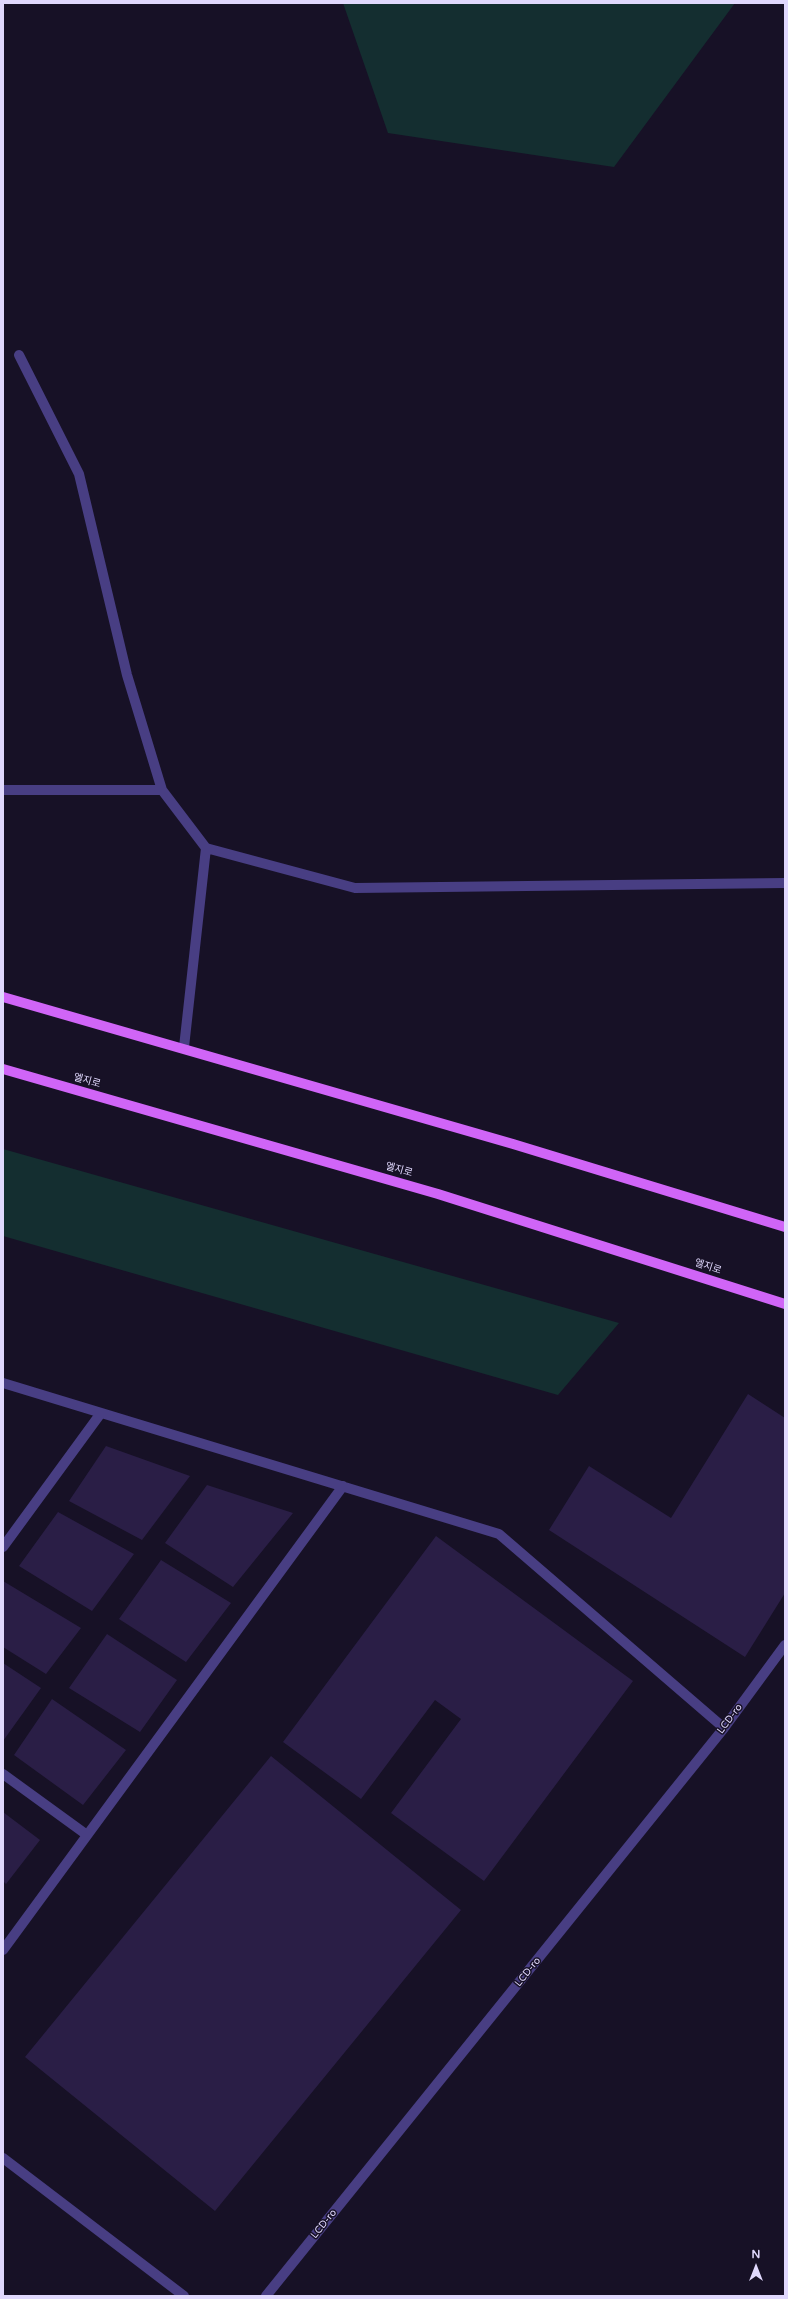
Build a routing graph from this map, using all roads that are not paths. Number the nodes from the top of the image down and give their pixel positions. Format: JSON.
{"nodes":[{"id":1,"x":18,"y":355,"type":"dead end"},
{"id":2,"x":3,"y":790,"type":"edge"},
{"id":3,"x":162,"y":790,"type":"junction"},
{"id":4,"x":206,"y":848,"type":"junction"},
{"id":5,"x":785,"y":883,"type":"edge"},
{"id":6,"x":3,"y":997,"type":"edge"},
{"id":7,"x":184,"y":1047,"type":"junction"},
{"id":8,"x":3,"y":1070,"type":"edge"},
{"id":9,"x":785,"y":1227,"type":"edge"},
{"id":10,"x":785,"y":1304,"type":"edge"},
{"id":11,"x":3,"y":1383,"type":"edge"},
{"id":12,"x":101,"y":1413,"type":"junction"},
{"id":13,"x":343,"y":1486,"type":"junction"},
{"id":14,"x":3,"y":1547,"type":"edge"},
{"id":15,"x":785,"y":1644,"type":"edge"},
{"id":16,"x":724,"y":1728,"type":"junction"},
{"id":17,"x":3,"y":1774,"type":"edge"},
{"id":18,"x":87,"y":1835,"type":"junction"},
{"id":19,"x":3,"y":1950,"type":"edge"},
{"id":20,"x":3,"y":2158,"type":"edge"},
{"id":21,"x":184,"y":2296,"type":"edge"},
{"id":22,"x":266,"y":2296,"type":"edge"}],
"edges":[{"from":1,"to":3,"type":"street"},
{"from":2,"to":3,"type":"street"},
{"from":3,"to":4,"type":"street"},
{"from":4,"to":5,"type":"street"},
{"from":4,"to":7,"type":"street"},
{"from":6,"to":7,"type":"main road"},
{"from":7,"to":9,"type":"main road"},
{"from":8,"to":10,"type":"main road","name":"엘지로"},
{"from":11,"to":12,"type":"street"},
{"from":12,"to":13,"type":"street"},
{"from":12,"to":14,"type":"street"},
{"from":13,"to":16,"type":"street"},
{"from":13,"to":18,"type":"street"},
{"from":15,"to":16,"type":"street","name":"LCD-ro"},
{"from":16,"to":22,"type":"street","name":"LCD-ro"},
{"from":17,"to":18,"type":"street"},
{"from":18,"to":19,"type":"street"},
{"from":20,"to":21,"type":"street"}]}
